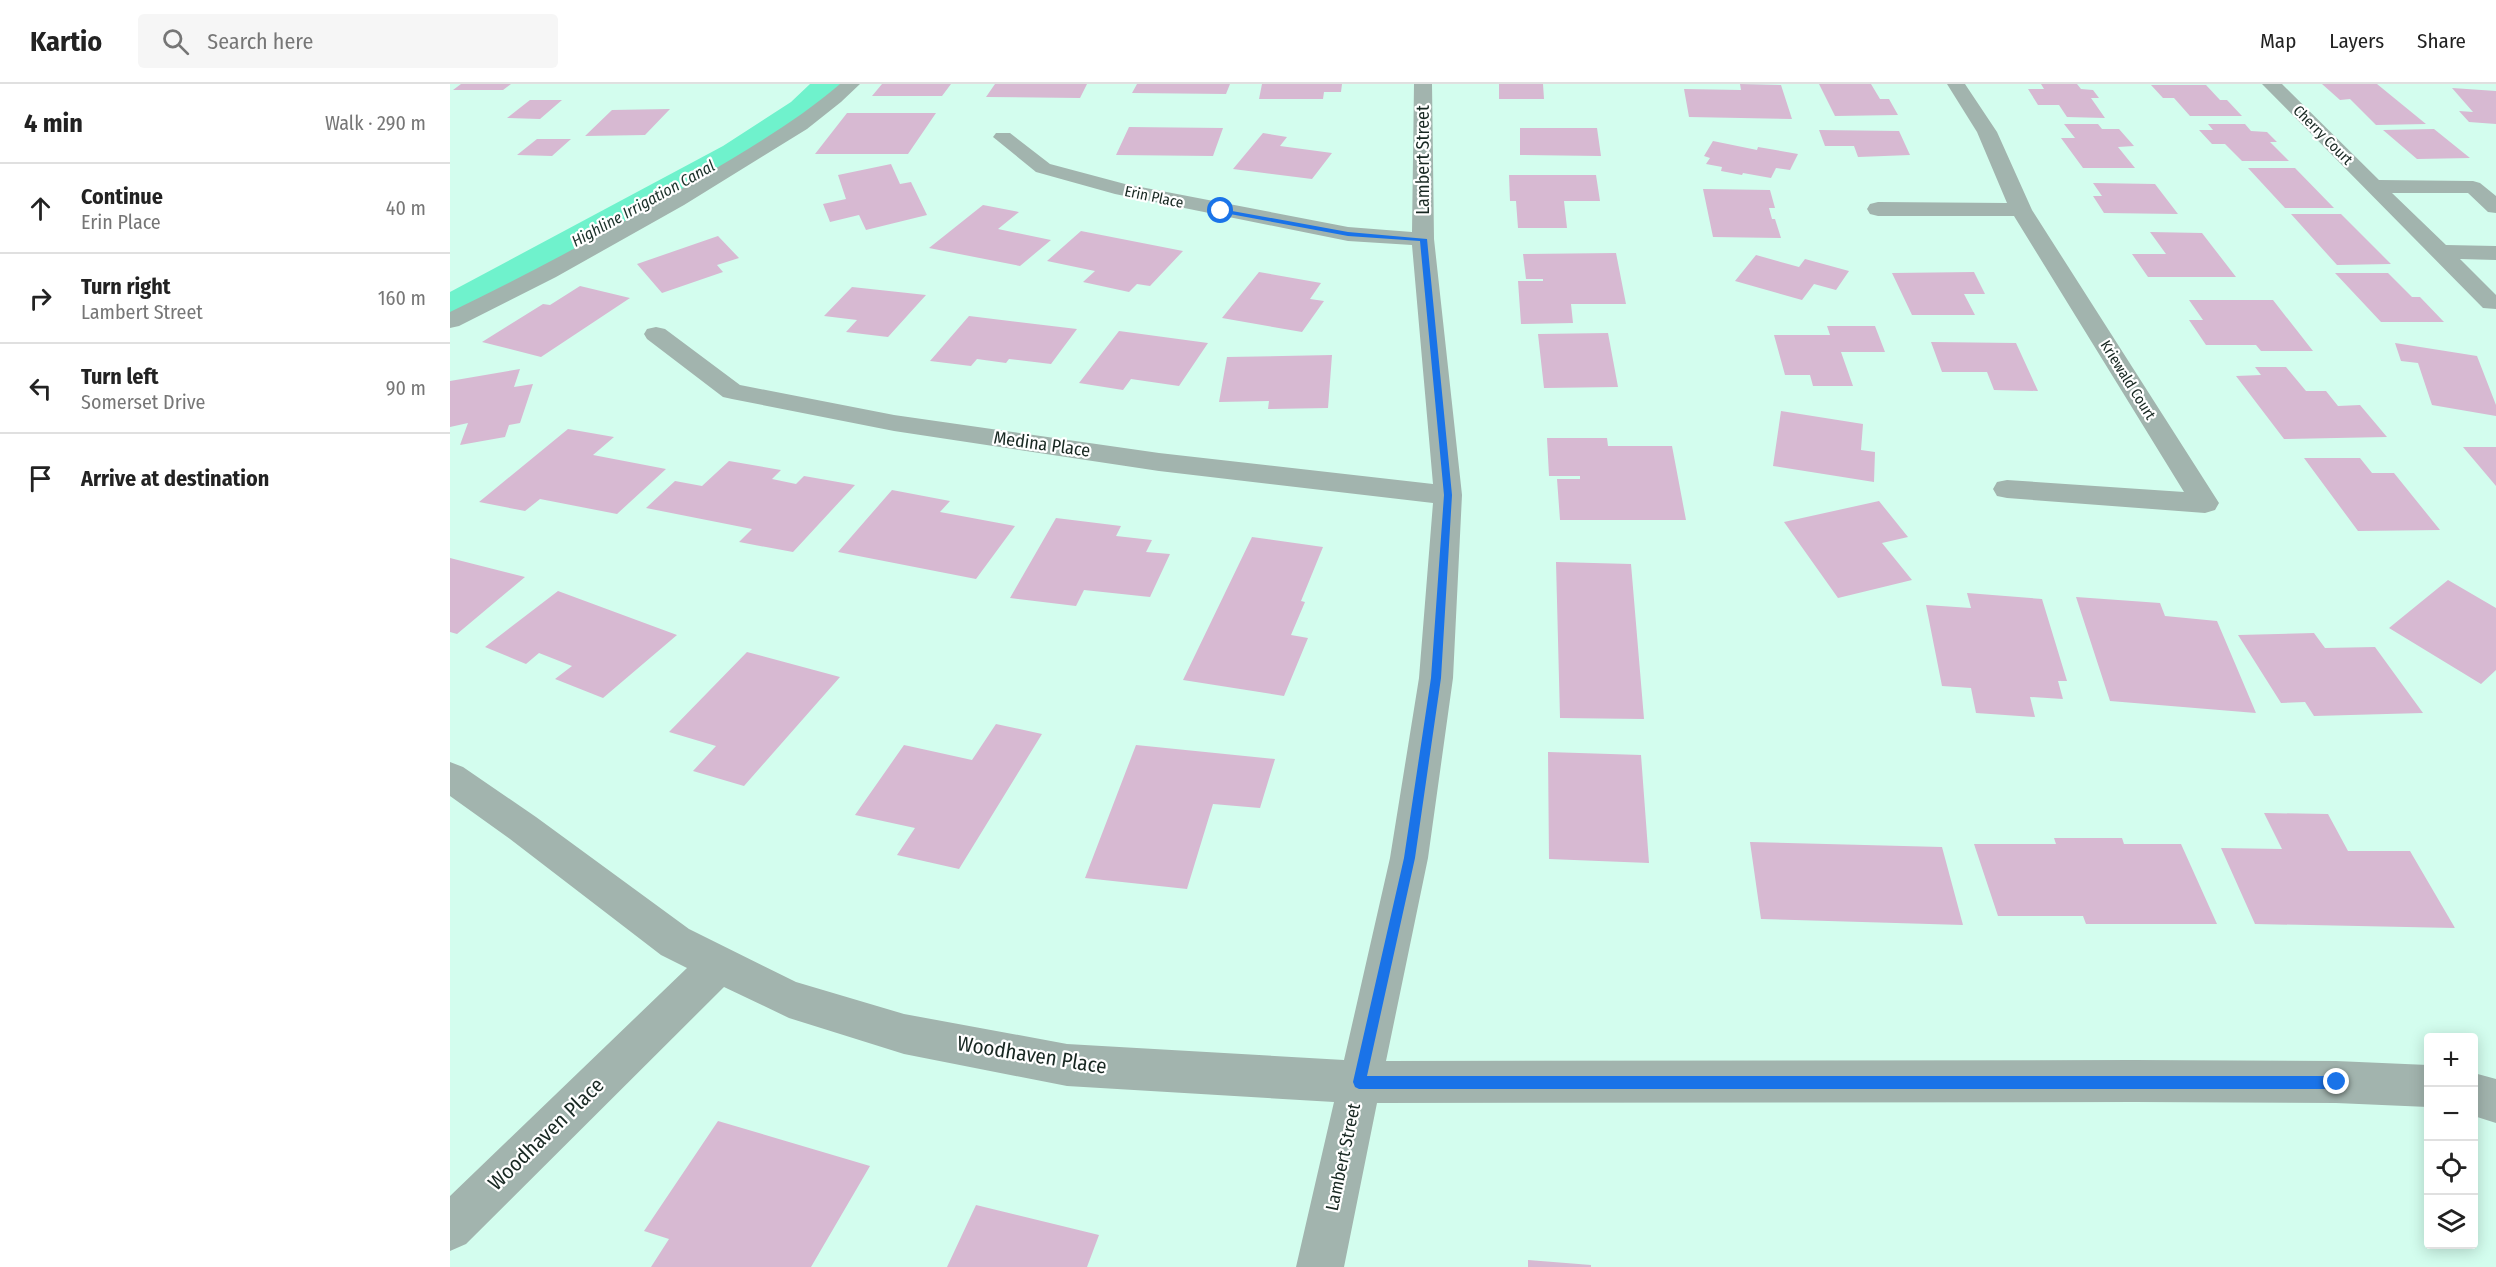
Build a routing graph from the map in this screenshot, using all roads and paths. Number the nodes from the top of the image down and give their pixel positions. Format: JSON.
{"nodes":[{"id":1,"x":851,"y":84,"type":"edge"},
{"id":2,"x":1423,"y":84,"type":"edge"},
{"id":3,"x":1956,"y":84,"type":"edge"},
{"id":4,"x":2271,"y":84,"type":"edge"},
{"id":5,"x":1003,"y":137,"type":"dead end"},
{"id":6,"x":2374,"y":186,"type":"junction"},
{"id":7,"x":2496,"y":207,"type":"edge"},
{"id":8,"x":1878,"y":209,"type":"dead end"},
{"id":9,"x":2021,"y":210,"type":"junction"},
{"id":10,"x":1423,"y":239,"type":"junction"},
{"id":11,"x":2441,"y":252,"type":"junction"},
{"id":12,"x":2496,"y":253,"type":"edge"},
{"id":13,"x":2491,"y":303,"type":"dead end"},
{"id":14,"x":450,"y":321,"type":"edge"},
{"id":15,"x":656,"y":334,"type":"dead end"},
{"id":16,"x":2007,"y":489,"type":"dead end"},
{"id":17,"x":1448,"y":495,"type":"junction"},
{"id":18,"x":450,"y":777,"type":"edge"},
{"id":19,"x":719,"y":964,"type":"junction"},
{"id":20,"x":1359,"y":1082,"type":"junction"},
{"id":21,"x":2424,"y":1086,"type":"edge"},
{"id":22,"x":2478,"y":1096,"type":"edge"},
{"id":23,"x":2496,"y":1101,"type":"edge"},
{"id":24,"x":450,"y":1228,"type":"edge"},
{"id":25,"x":1320,"y":1267,"type":"edge"}],
"edges":[{"from":1,"to":14,"type":"street"},
{"from":2,"to":10,"type":"street","name":"Lambert Street"},
{"from":3,"to":9,"type":"street","name":"Kriewald Court"},
{"from":4,"to":6,"type":"street","name":"Cherry Court"},
{"from":5,"to":10,"type":"street","name":"Erin Place"},
{"from":6,"to":7,"type":"street"},
{"from":6,"to":11,"type":"street","name":"Cherry Court"},
{"from":8,"to":9,"type":"street"},
{"from":9,"to":16,"type":"street","name":"Kriewald Court"},
{"from":10,"to":17,"type":"street","name":"Lambert Street"},
{"from":11,"to":12,"type":"street"},
{"from":11,"to":13,"type":"street","name":"Cherry Court"},
{"from":15,"to":17,"type":"street","name":"Medina Place"},
{"from":17,"to":20,"type":"street","name":"Lambert Street"},
{"from":18,"to":19,"type":"street","name":"Woodhaven Place"},
{"from":19,"to":20,"type":"street","name":"Woodhaven Place"},
{"from":19,"to":24,"type":"street","name":"Woodhaven Place"},
{"from":20,"to":21,"type":"street","name":"Woodhaven Place"},
{"from":20,"to":25,"type":"street","name":"Lambert Street"},
{"from":22,"to":23,"type":"street"}]}
